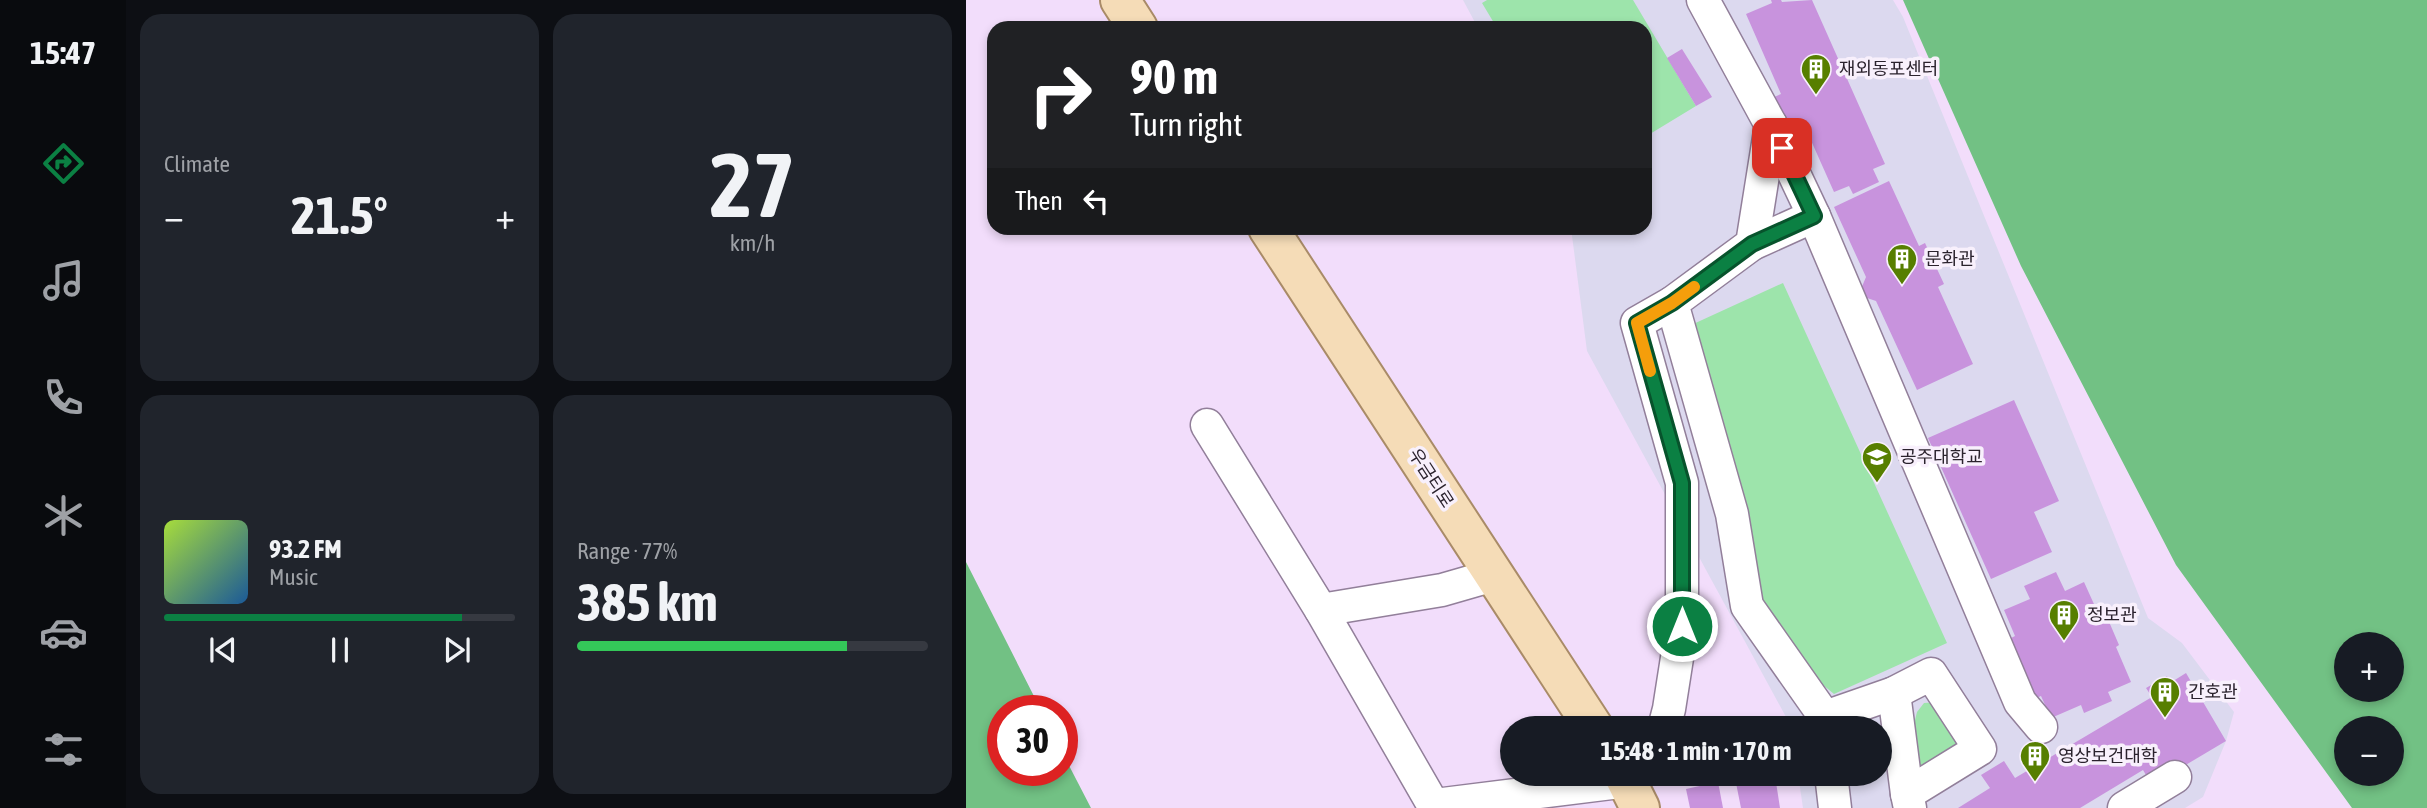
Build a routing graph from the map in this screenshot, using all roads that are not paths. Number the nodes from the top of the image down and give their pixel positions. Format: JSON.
{"nodes":[{"id":1,"x":1119,"y":0,"type":"edge"},
{"id":2,"x":1703,"y":0,"type":"edge"},
{"id":3,"x":1133,"y":21,"type":"edge"},
{"id":4,"x":1771,"y":125,"type":"junction"},
{"id":5,"x":1814,"y":216,"type":"junction"},
{"id":6,"x":1273,"y":235,"type":"edge"},
{"id":7,"x":1752,"y":244,"type":"junction"},
{"id":8,"x":1672,"y":303,"type":"junction"},
{"id":9,"x":1207,"y":425,"type":"dead end"},
{"id":10,"x":1494,"y":575,"type":"junction"},
{"id":11,"x":1321,"y":610,"type":"junction"},
{"id":12,"x":1894,"y":693,"type":"junction"},
{"id":13,"x":1586,"y":716,"type":"edge"},
{"id":14,"x":1667,"y":716,"type":"edge"},
{"id":15,"x":1821,"y":716,"type":"edge"},
{"id":16,"x":1842,"y":716,"type":"edge"},
{"id":17,"x":2041,"y":727,"type":"dead end"},
{"id":18,"x":2175,"y":777,"type":"dead end"},
{"id":19,"x":1615,"y":786,"type":"edge"},
{"id":20,"x":1832,"y":786,"type":"edge"},
{"id":21,"x":1908,"y":801,"type":"edge"},
{"id":22,"x":1435,"y":807,"type":"edge"},
{"id":23,"x":1835,"y":808,"type":"edge"},
{"id":24,"x":2124,"y":808,"type":"edge"}],
"edges":[{"from":1,"to":3,"type":"main road"},
{"from":2,"to":4,"type":"street"},
{"from":4,"to":5,"type":"street"},
{"from":4,"to":7,"type":"street"},
{"from":5,"to":7,"type":"street"},
{"from":5,"to":17,"type":"street"},
{"from":6,"to":10,"type":"main road","name":"우금티로"},
{"from":7,"to":8,"type":"street"},
{"from":8,"to":14,"type":"street"},
{"from":8,"to":15,"type":"street"},
{"from":9,"to":11,"type":"street"},
{"from":10,"to":11,"type":"street"},
{"from":10,"to":13,"type":"main road","name":"우금티로"},
{"from":11,"to":22,"type":"street"},
{"from":12,"to":16,"type":"street"},
{"from":12,"to":21,"type":"street"},
{"from":12,"to":21,"type":"street"},
{"from":18,"to":24,"type":"street"},
{"from":19,"to":22,"type":"street"},
{"from":20,"to":23,"type":"street"}]}
